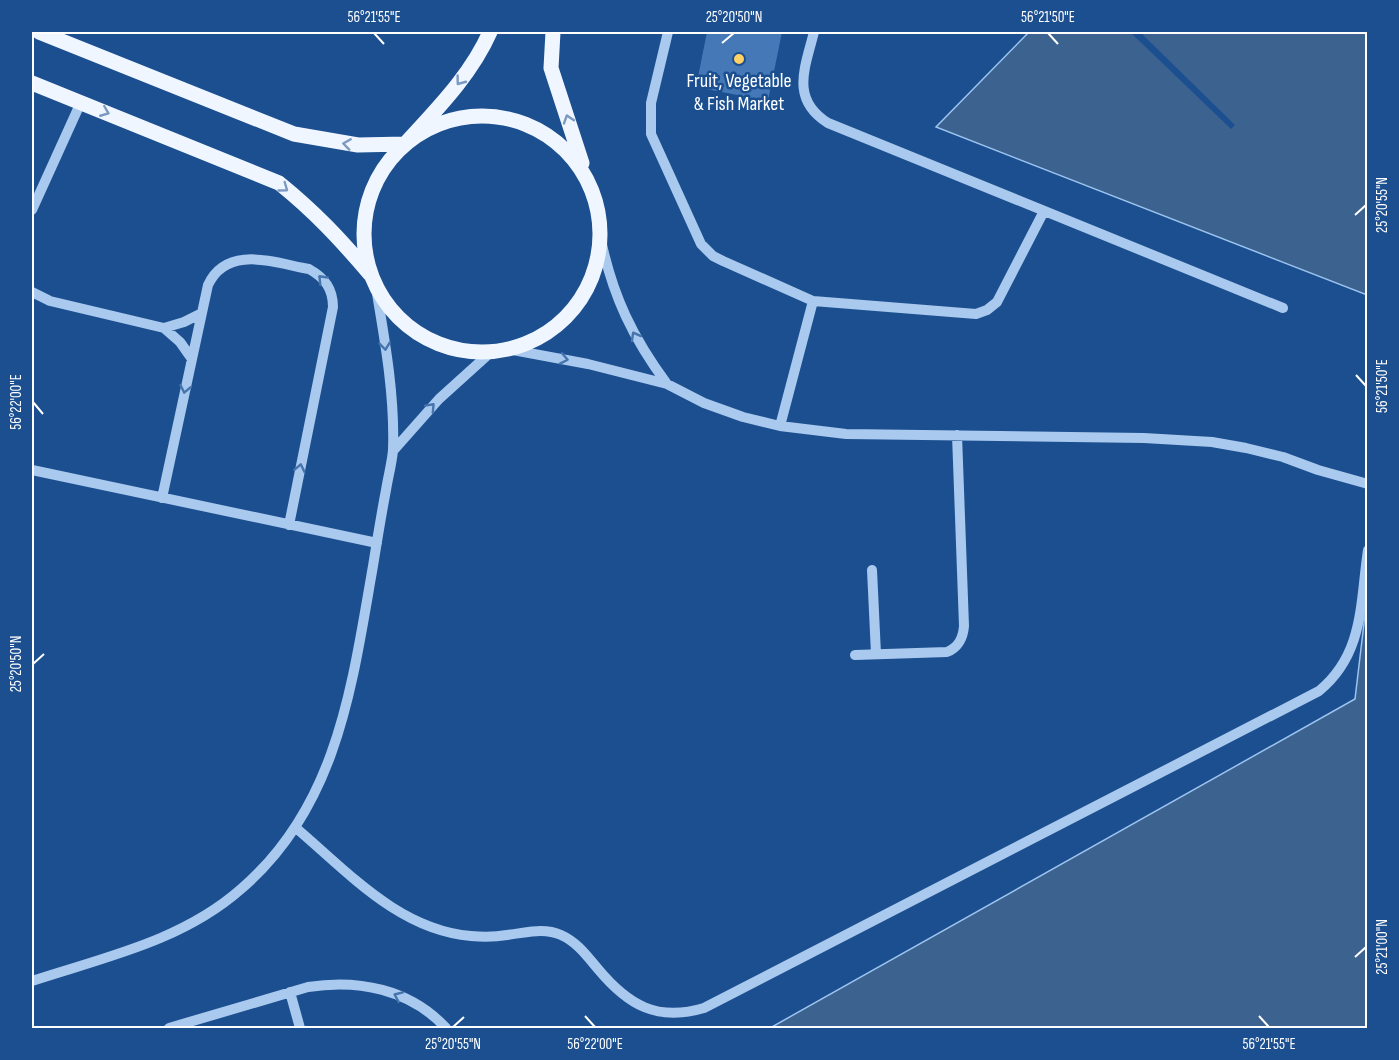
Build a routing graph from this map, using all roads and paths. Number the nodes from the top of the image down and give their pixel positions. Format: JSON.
{"nodes":[{"id":1,"x":39,"y":32,"type":"edge"},
{"id":2,"x":490,"y":32,"type":"edge"},
{"id":3,"x":554,"y":32,"type":"edge"},
{"id":4,"x":668,"y":32,"type":"edge"},
{"id":5,"x":814,"y":32,"type":"edge"},
{"id":6,"x":32,"y":83,"type":"edge"},
{"id":7,"x":81,"y":102,"type":"junction"},
{"id":8,"x":405,"y":144,"type":"junction"},
{"id":9,"x":585,"y":175,"type":"junction"},
{"id":10,"x":32,"y":210,"type":"edge"},
{"id":11,"x":1044,"y":211,"type":"junction"},
{"id":12,"x":600,"y":240,"type":"junction"},
{"id":13,"x":373,"y":282,"type":"junction"},
{"id":14,"x":32,"y":292,"type":"edge"},
{"id":15,"x":813,"y":301,"type":"junction"},
{"id":16,"x":1283,"y":308,"type":"dead end"},
{"id":17,"x":202,"y":313,"type":"junction"},
{"id":18,"x":164,"y":328,"type":"junction"},
{"id":19,"x":507,"y":349,"type":"junction"},
{"id":20,"x":491,"y":352,"type":"junction"},
{"id":21,"x":192,"y":359,"type":"junction"},
{"id":22,"x":667,"y":384,"type":"junction"},
{"id":23,"x":780,"y":426,"type":"junction"},
{"id":24,"x":957,"y":435,"type":"junction"},
{"id":25,"x":393,"y":451,"type":"junction"},
{"id":26,"x":32,"y":470,"type":"edge"},
{"id":27,"x":1368,"y":484,"type":"edge"},
{"id":28,"x":162,"y":498,"type":"junction"},
{"id":29,"x":289,"y":525,"type":"junction"},
{"id":30,"x":376,"y":543,"type":"junction"},
{"id":31,"x":1368,"y":550,"type":"edge"},
{"id":32,"x":872,"y":570,"type":"dead end"},
{"id":33,"x":876,"y":654,"type":"junction"},
{"id":34,"x":855,"y":655,"type":"dead end"},
{"id":35,"x":296,"y":828,"type":"junction"},
{"id":36,"x":32,"y":981,"type":"edge"},
{"id":37,"x":290,"y":992,"type":"junction"},
{"id":38,"x":168,"y":1029,"type":"edge"},
{"id":39,"x":300,"y":1029,"type":"edge"},
{"id":40,"x":446,"y":1029,"type":"edge"}],
"edges":[{"from":8,"to":1,"type":"main road","one_way":true},
{"from":2,"to":8,"type":"main road","one_way":true},
{"from":9,"to":3,"type":"main road","one_way":true},
{"from":4,"to":15,"type":"lane"},
{"from":5,"to":11,"type":"lane"},
{"from":6,"to":7,"type":"main road"},
{"from":7,"to":10,"type":"lane"},
{"from":7,"to":13,"type":"main road","one_way":true},
{"from":8,"to":9,"type":"main road"},
{"from":8,"to":13,"type":"main road"},
{"from":9,"to":12,"type":"main road"},
{"from":11,"to":15,"type":"lane"},
{"from":11,"to":16,"type":"lane"},
{"from":12,"to":19,"type":"main road"},
{"from":22,"to":12,"type":"lane","one_way":true},
{"from":13,"to":20,"type":"main road"},
{"from":13,"to":25,"type":"lane","one_way":true},
{"from":14,"to":18,"type":"lane"},
{"from":15,"to":23,"type":"lane"},
{"from":17,"to":18,"type":"lane"},
{"from":17,"to":21,"type":"lane"},
{"from":29,"to":17,"type":"lane","one_way":true},
{"from":18,"to":21,"type":"lane"},
{"from":19,"to":20,"type":"main road"},
{"from":19,"to":22,"type":"lane","one_way":true},
{"from":25,"to":20,"type":"lane","one_way":true},
{"from":21,"to":28,"type":"lane","one_way":true},
{"from":22,"to":23,"type":"lane"},
{"from":23,"to":24,"type":"lane"},
{"from":24,"to":27,"type":"lane"},
{"from":24,"to":33,"type":"lane"},
{"from":25,"to":30,"type":"lane"},
{"from":26,"to":28,"type":"lane"},
{"from":28,"to":29,"type":"lane"},
{"from":29,"to":30,"type":"lane"},
{"from":30,"to":35,"type":"lane"},
{"from":31,"to":35,"type":"lane"},
{"from":32,"to":33,"type":"lane"},
{"from":33,"to":34,"type":"lane"},
{"from":35,"to":36,"type":"lane"},
{"from":37,"to":38,"type":"lane"},
{"from":37,"to":39,"type":"lane"},
{"from":40,"to":37,"type":"lane","one_way":true}]}
